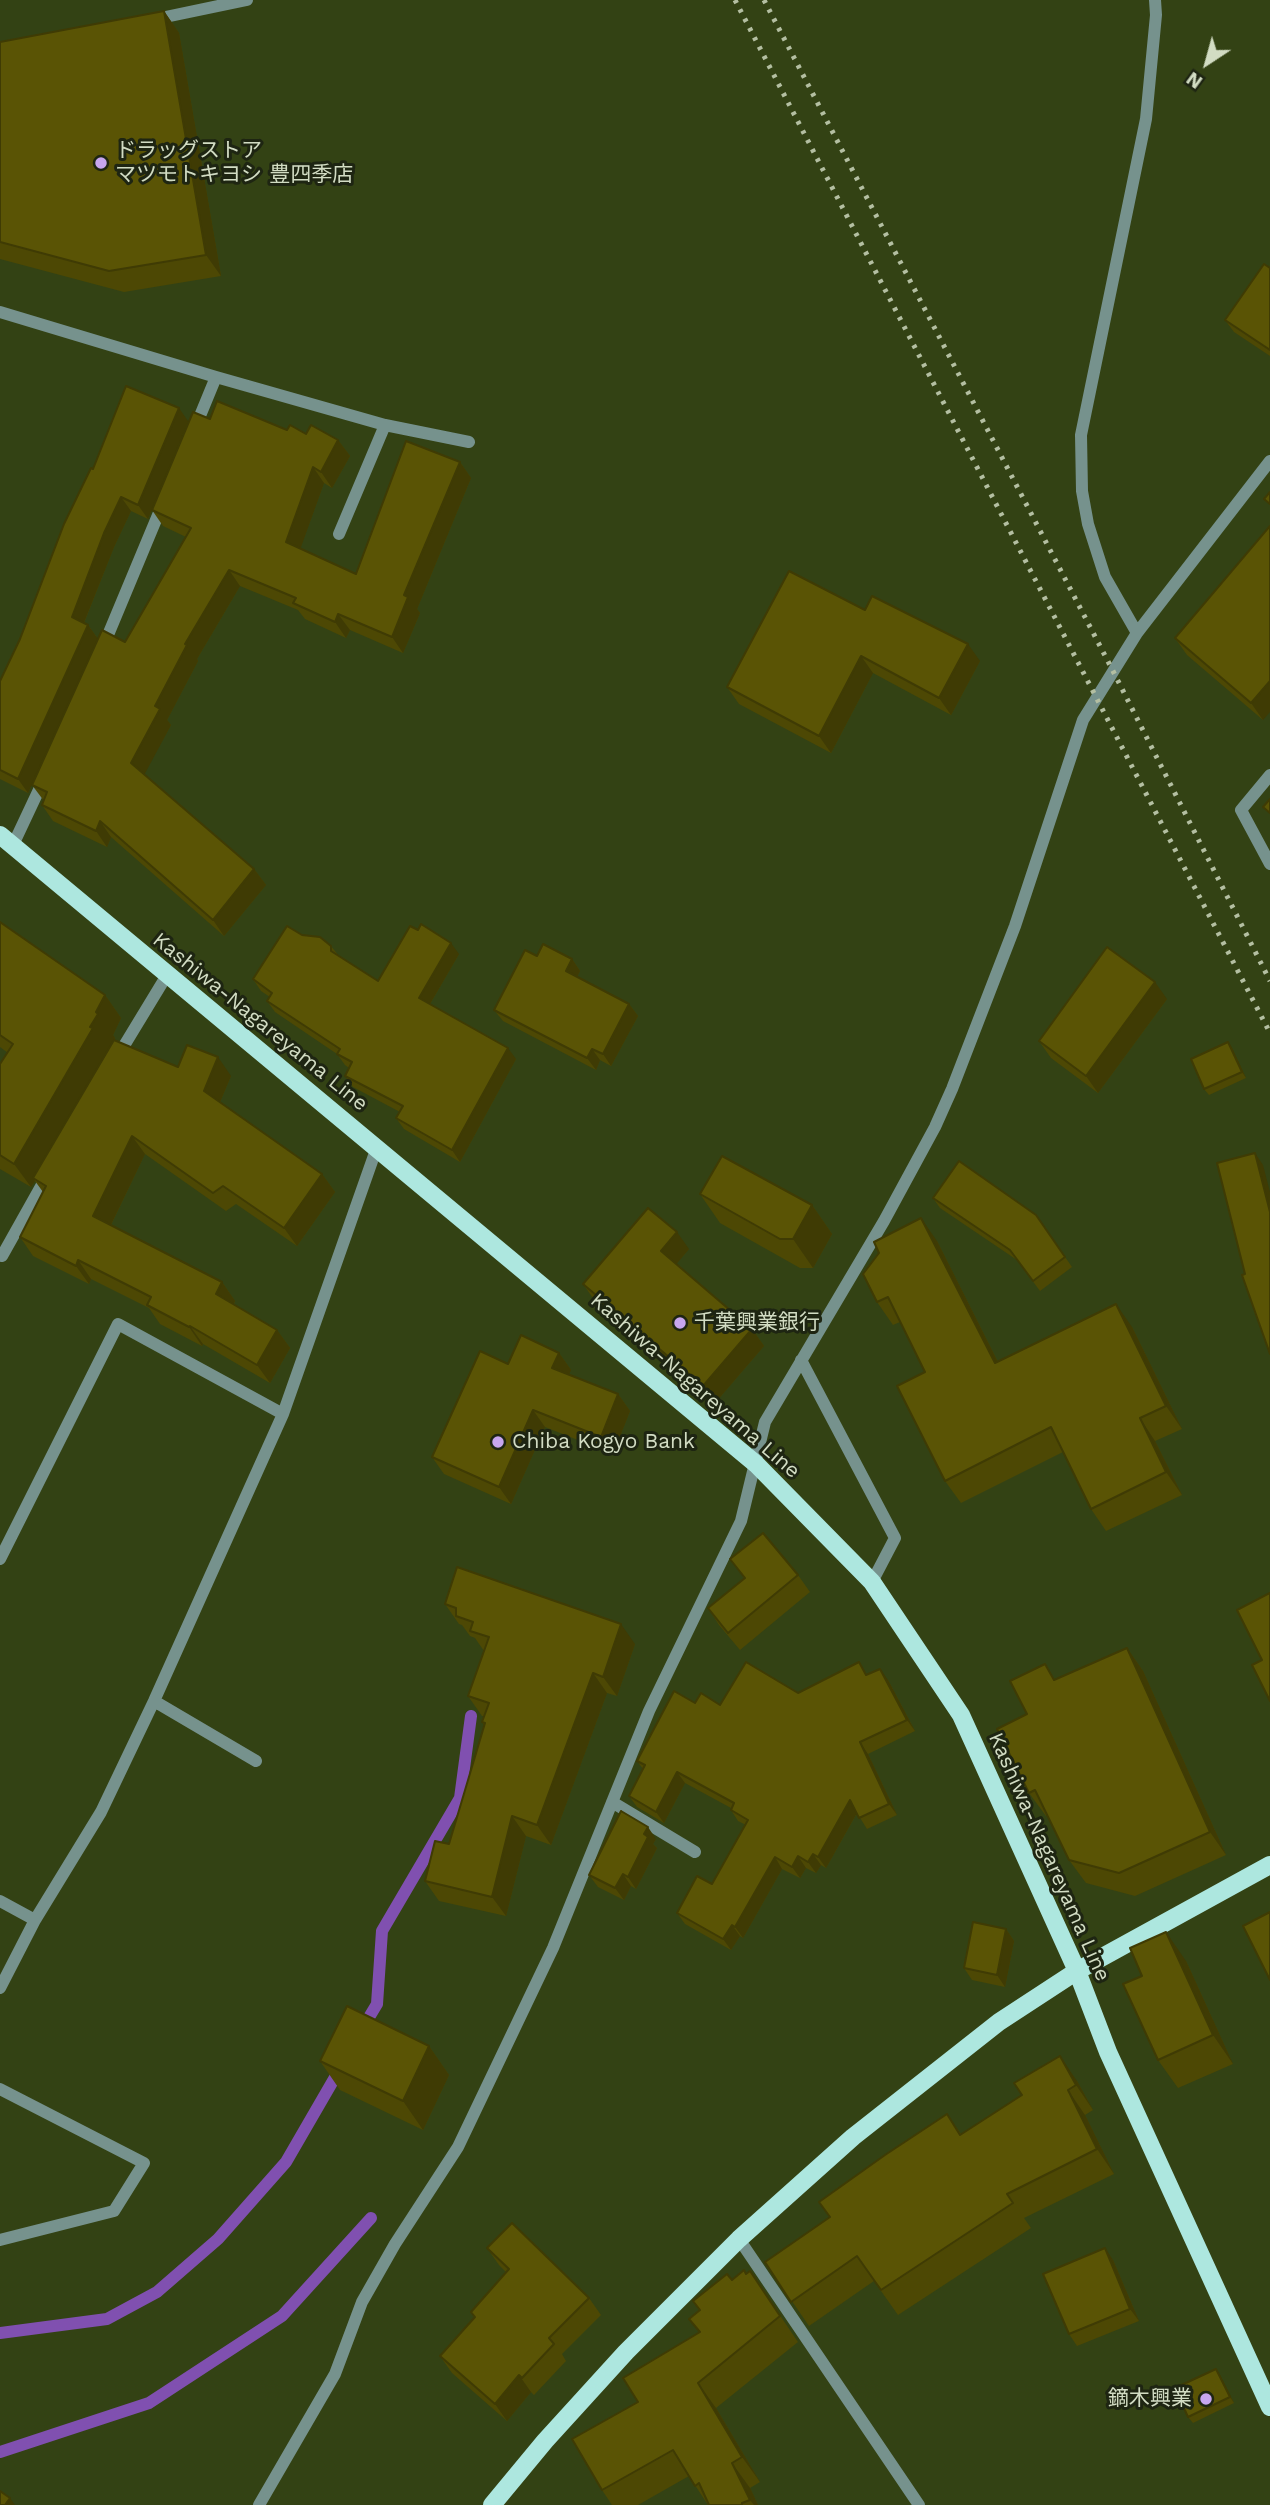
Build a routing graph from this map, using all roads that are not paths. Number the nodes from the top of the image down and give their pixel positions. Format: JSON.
{"nodes":[{"id":1,"x":247,"y":0,"type":"edge"},
{"id":2,"x":1155,"y":0,"type":"edge"},
{"id":3,"x":143,"y":22,"type":"edge"},
{"id":4,"x":0,"y":312,"type":"edge"},
{"id":5,"x":216,"y":377,"type":"junction"},
{"id":6,"x":385,"y":425,"type":"junction"},
{"id":7,"x":190,"y":439,"type":"edge"},
{"id":8,"x":469,"y":442,"type":"dead end"},
{"id":9,"x":1270,"y":461,"type":"edge"},
{"id":10,"x":169,"y":489,"type":"edge"},
{"id":11,"x":339,"y":534,"type":"dead end"},
{"id":12,"x":1137,"y":633,"type":"junction"},
{"id":13,"x":97,"y":663,"type":"edge"},
{"id":14,"x":47,"y":772,"type":"edge"},
{"id":15,"x":1270,"y":775,"type":"edge"},
{"id":16,"x":7,"y":840,"type":"edge"},
{"id":17,"x":1270,"y":864,"type":"edge"},
{"id":18,"x":167,"y":975,"type":"junction"},
{"id":19,"x":110,"y":1070,"type":"edge"},
{"id":20,"x":377,"y":1147,"type":"junction"},
{"id":21,"x":54,"y":1164,"type":"edge"},
{"id":22,"x":2,"y":1256,"type":"dead end"},
{"id":23,"x":801,"y":1360,"type":"junction"},
{"id":24,"x":283,"y":1414,"type":"junction"},
{"id":25,"x":756,"y":1464,"type":"junction"},
{"id":26,"x":0,"y":1559,"type":"edge"},
{"id":27,"x":872,"y":1582,"type":"junction"},
{"id":28,"x":154,"y":1701,"type":"junction"},
{"id":29,"x":256,"y":1761,"type":"dead end"},
{"id":30,"x":612,"y":1802,"type":"junction"},
{"id":31,"x":695,"y":1852,"type":"dead end"},
{"id":32,"x":1270,"y":1865,"type":"edge"},
{"id":33,"x":0,"y":1901,"type":"edge"},
{"id":34,"x":35,"y":1920,"type":"junction"},
{"id":35,"x":1077,"y":1971,"type":"junction"},
{"id":36,"x":0,"y":1988,"type":"edge"},
{"id":37,"x":0,"y":2089,"type":"edge"},
{"id":38,"x":738,"y":2239,"type":"junction"},
{"id":39,"x":0,"y":2240,"type":"edge"},
{"id":40,"x":1270,"y":2407,"type":"edge"},
{"id":41,"x":259,"y":2505,"type":"edge"},
{"id":42,"x":492,"y":2505,"type":"edge"},
{"id":43,"x":919,"y":2505,"type":"edge"}],
"edges":[{"from":1,"to":3,"type":"street"},
{"from":2,"to":12,"type":"street"},
{"from":4,"to":5,"type":"street"},
{"from":5,"to":6,"type":"street"},
{"from":5,"to":7,"type":"street"},
{"from":6,"to":8,"type":"street"},
{"from":6,"to":11,"type":"street"},
{"from":9,"to":12,"type":"street"},
{"from":10,"to":13,"type":"street"},
{"from":12,"to":23,"type":"street"},
{"from":14,"to":16,"type":"street"},
{"from":15,"to":17,"type":"street"},
{"from":16,"to":18,"type":"main road","name":"Kashiwa-Nagareyama Line"},
{"from":18,"to":19,"type":"street"},
{"from":18,"to":20,"type":"main road","name":"Kashiwa-Nagareyama Line"},
{"from":20,"to":24,"type":"street"},
{"from":20,"to":25,"type":"main road","name":"Kashiwa-Nagareyama Line"},
{"from":21,"to":22,"type":"street"},
{"from":23,"to":25,"type":"street"},
{"from":23,"to":27,"type":"street"},
{"from":24,"to":26,"type":"street"},
{"from":24,"to":28,"type":"street"},
{"from":25,"to":27,"type":"main road","name":"Kashiwa-Nagareyama Line"},
{"from":25,"to":30,"type":"street"},
{"from":27,"to":35,"type":"main road","name":"Kashiwa-Nagareyama Line"},
{"from":28,"to":29,"type":"street"},
{"from":28,"to":34,"type":"street"},
{"from":30,"to":31,"type":"street"},
{"from":30,"to":41,"type":"street"},
{"from":32,"to":35,"type":"main road"},
{"from":33,"to":34,"type":"street"},
{"from":34,"to":36,"type":"street"},
{"from":35,"to":38,"type":"main road"},
{"from":35,"to":40,"type":"main road","name":"Kashiwa-Nagareyama Line"},
{"from":37,"to":39,"type":"street"},
{"from":38,"to":42,"type":"main road"},
{"from":38,"to":43,"type":"street"}]}
